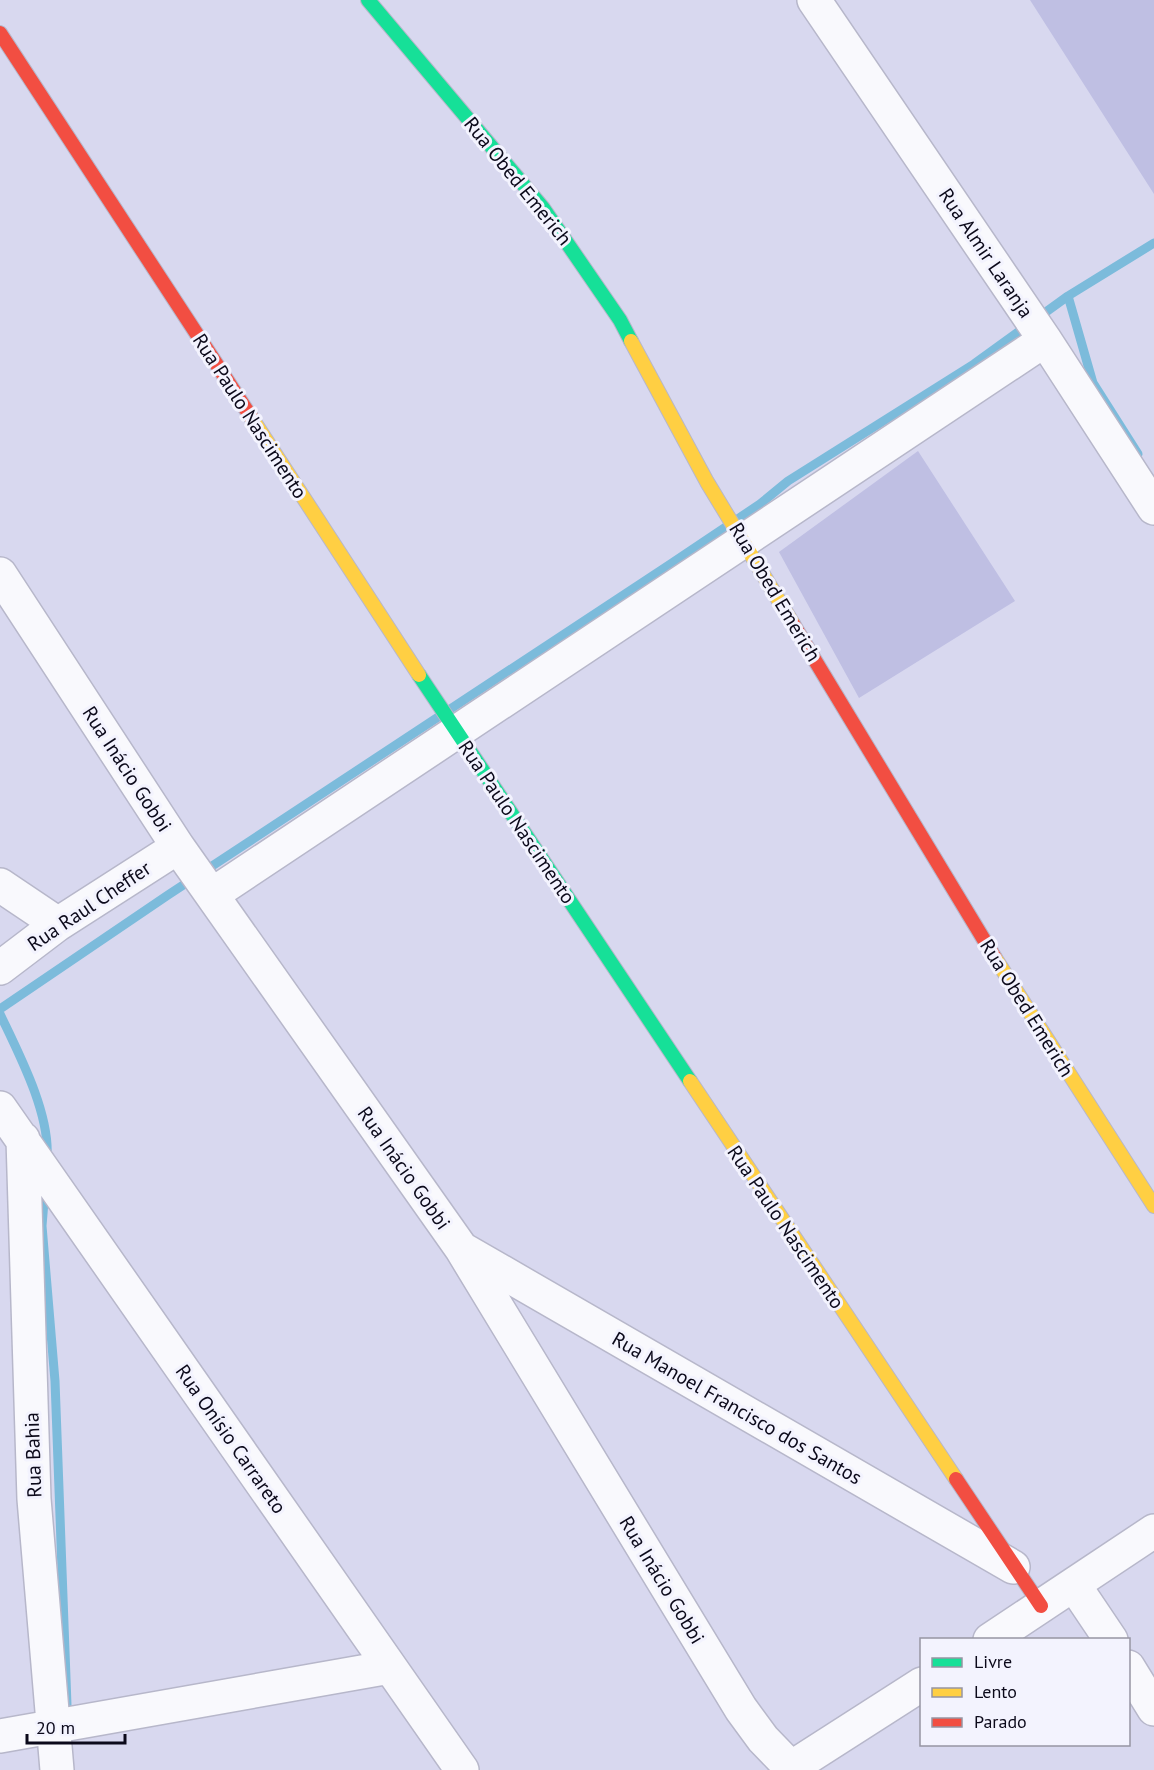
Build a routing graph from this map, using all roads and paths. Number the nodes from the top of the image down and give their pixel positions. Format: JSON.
{"nodes":[{"id":1,"x":368,"y":0,"type":"edge"},
{"id":2,"x":814,"y":0,"type":"edge"},
{"id":3,"x":0,"y":33,"type":"edge"},
{"id":4,"x":1045,"y":340,"type":"junction"},
{"id":5,"x":1154,"y":508,"type":"edge"},
{"id":6,"x":744,"y":541,"type":"junction"},
{"id":7,"x":0,"y":574,"type":"edge"},
{"id":8,"x":457,"y":731,"type":"junction"},
{"id":9,"x":178,"y":847,"type":"junction"},
{"id":10,"x":0,"y":885,"type":"edge"},
{"id":11,"x":213,"y":894,"type":"junction"},
{"id":12,"x":58,"y":924,"type":"junction"},
{"id":13,"x":0,"y":968,"type":"edge"},
{"id":14,"x":0,"y":1108,"type":"edge"},
{"id":15,"x":26,"y":1143,"type":"junction"},
{"id":16,"x":1154,"y":1206,"type":"edge"},
{"id":17,"x":460,"y":1248,"type":"junction"},
{"id":18,"x":1154,"y":1531,"type":"edge"},
{"id":19,"x":1013,"y":1567,"type":"junction"},
{"id":20,"x":1074,"y":1585,"type":"junction"},
{"id":21,"x":1041,"y":1606,"type":"junction"},
{"id":22,"x":993,"y":1638,"type":"edge"},
{"id":23,"x":1110,"y":1638,"type":"edge"},
{"id":24,"x":390,"y":1667,"type":"junction"},
{"id":25,"x":1130,"y":1670,"type":"edge"},
{"id":26,"x":920,"y":1685,"type":"edge"},
{"id":27,"x":1154,"y":1708,"type":"edge"},
{"id":28,"x":53,"y":1728,"type":"junction"},
{"id":29,"x":0,"y":1736,"type":"edge"},
{"id":30,"x":792,"y":1769,"type":"edge"},
{"id":31,"x":57,"y":1770,"type":"edge"},
{"id":32,"x":462,"y":1770,"type":"edge"}],
"edges":[{"from":1,"to":6,"type":"street","name":"Rua Obed Emerich"},
{"from":2,"to":4,"type":"street","name":"Rua Almir Laranja"},
{"from":3,"to":8,"type":"street","name":"Rua Paulo Nascimento"},
{"from":4,"to":5,"type":"street","name":"Rua Almir Laranja"},
{"from":4,"to":6,"type":"street"},
{"from":6,"to":8,"type":"street"},
{"from":6,"to":16,"type":"street","name":"Rua Obed Emerich"},
{"from":7,"to":9,"type":"street","name":"Rua Inácio Gobbi"},
{"from":8,"to":11,"type":"street"},
{"from":8,"to":19,"type":"street","name":"Rua Paulo Nascimento"},
{"from":9,"to":11,"type":"street","name":"Rua Inácio Gobbi"},
{"from":9,"to":12,"type":"street","name":"Rua Raul Cheffer"},
{"from":10,"to":12,"type":"street"},
{"from":11,"to":17,"type":"street","name":"Rua Inácio Gobbi"},
{"from":12,"to":13,"type":"street","name":"Rua Raul Cheffer"},
{"from":14,"to":15,"type":"street","name":"Rua Onísio Carrareto"},
{"from":15,"to":24,"type":"street","name":"Rua Onísio Carrareto"},
{"from":15,"to":28,"type":"street","name":"Rua Bahia"},
{"from":17,"to":19,"type":"street","name":"Rua Manoel Francisco dos Santos"},
{"from":17,"to":30,"type":"street","name":"Rua Inácio Gobbi"},
{"from":18,"to":20,"type":"street"},
{"from":19,"to":21,"type":"street","name":"Rua Paulo Nascimento"},
{"from":20,"to":21,"type":"street"},
{"from":20,"to":23,"type":"street"},
{"from":21,"to":22,"type":"street"},
{"from":24,"to":28,"type":"street"},
{"from":24,"to":32,"type":"street","name":"Rua Onísio Carrareto"},
{"from":25,"to":27,"type":"street"},
{"from":26,"to":30,"type":"street"},
{"from":28,"to":29,"type":"street"},
{"from":28,"to":31,"type":"street","name":"Rua Bahia"}]}
